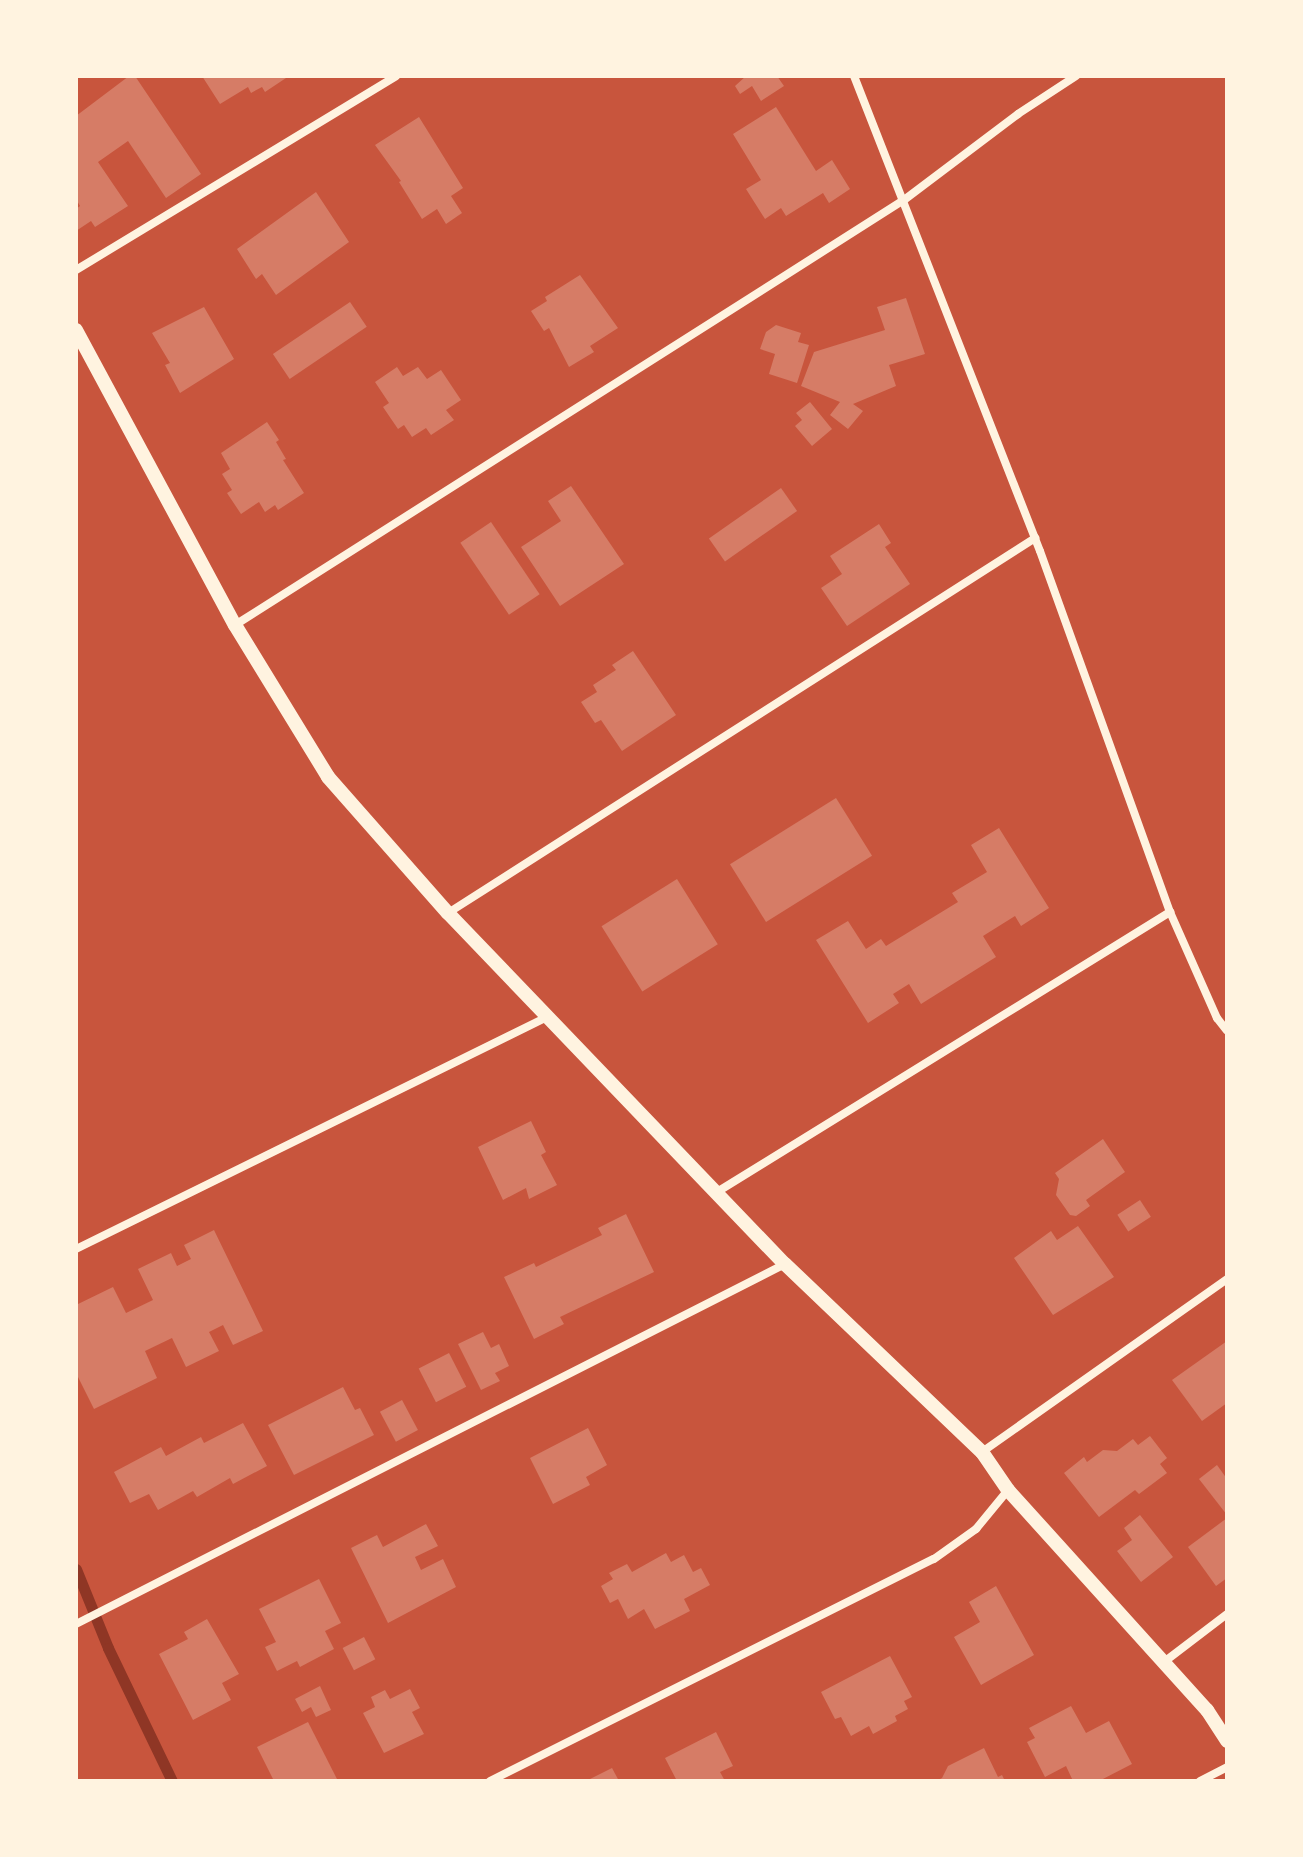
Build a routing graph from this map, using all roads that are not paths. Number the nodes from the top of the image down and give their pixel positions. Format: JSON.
{"nodes":[{"id":1,"x":396,"y":76,"type":"edge"},
{"id":2,"x":854,"y":76,"type":"edge"},
{"id":3,"x":1076,"y":76,"type":"edge"},
{"id":4,"x":904,"y":200,"type":"junction"},
{"id":5,"x":76,"y":270,"type":"edge"},
{"id":6,"x":76,"y":330,"type":"edge"},
{"id":7,"x":1035,"y":538,"type":"junction"},
{"id":8,"x":235,"y":625,"type":"junction"},
{"id":9,"x":1170,"y":912,"type":"junction"},
{"id":10,"x":448,"y":913,"type":"junction"},
{"id":11,"x":550,"y":1016,"type":"junction"},
{"id":12,"x":1227,"y":1031,"type":"edge"},
{"id":13,"x":717,"y":1192,"type":"junction"},
{"id":14,"x":76,"y":1249,"type":"edge"},
{"id":15,"x":785,"y":1264,"type":"junction"},
{"id":16,"x":1227,"y":1279,"type":"edge"},
{"id":17,"x":982,"y":1452,"type":"junction"},
{"id":18,"x":1008,"y":1490,"type":"junction"},
{"id":19,"x":1227,"y":1614,"type":"edge"},
{"id":20,"x":76,"y":1624,"type":"edge"},
{"id":21,"x":1164,"y":1662,"type":"junction"},
{"id":22,"x":1227,"y":1741,"type":"edge"},
{"id":23,"x":1227,"y":1767,"type":"edge"},
{"id":24,"x":490,"y":1781,"type":"edge"},
{"id":25,"x":1200,"y":1781,"type":"edge"}],
"edges":[{"from":1,"to":5,"type":"street"},
{"from":2,"to":4,"type":"street"},
{"from":3,"to":4,"type":"street"},
{"from":4,"to":7,"type":"street"},
{"from":4,"to":8,"type":"street"},
{"from":6,"to":8,"type":"street"},
{"from":7,"to":9,"type":"street"},
{"from":7,"to":10,"type":"street"},
{"from":8,"to":10,"type":"street"},
{"from":9,"to":12,"type":"street"},
{"from":9,"to":13,"type":"street"},
{"from":10,"to":11,"type":"street"},
{"from":11,"to":13,"type":"street"},
{"from":11,"to":14,"type":"street"},
{"from":13,"to":15,"type":"street"},
{"from":15,"to":17,"type":"street"},
{"from":15,"to":20,"type":"street"},
{"from":16,"to":17,"type":"street"},
{"from":17,"to":18,"type":"street"},
{"from":18,"to":21,"type":"street"},
{"from":18,"to":24,"type":"street"},
{"from":19,"to":21,"type":"street"},
{"from":21,"to":22,"type":"street"},
{"from":23,"to":25,"type":"street"}]}
